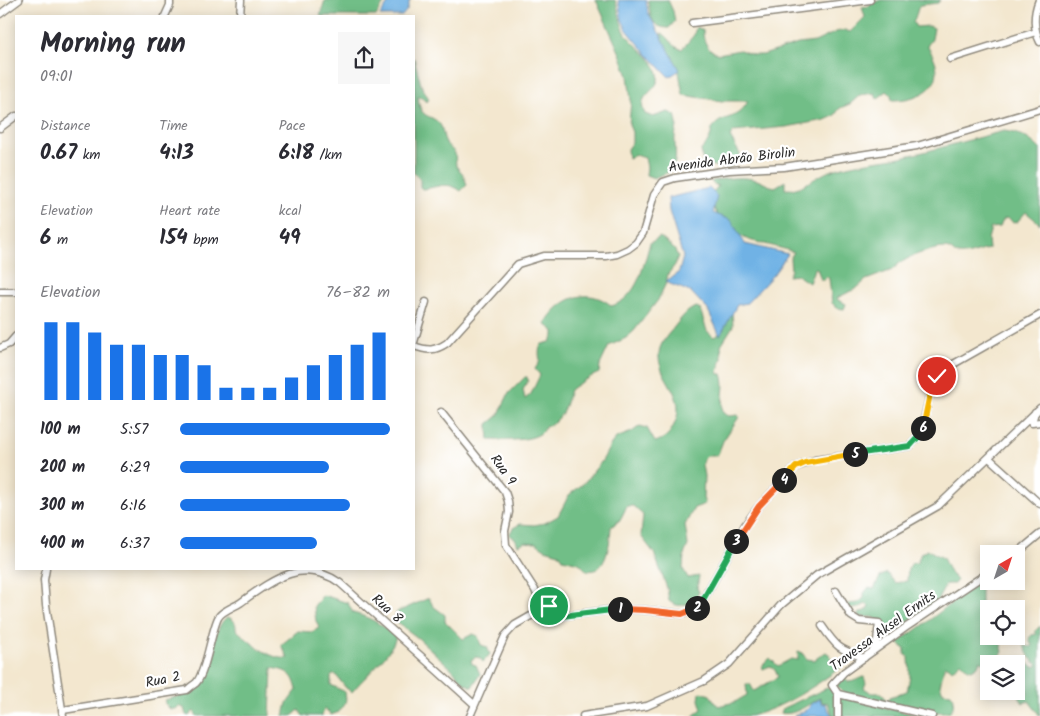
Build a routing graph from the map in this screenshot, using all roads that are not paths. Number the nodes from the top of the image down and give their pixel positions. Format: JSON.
{"nodes":[{"id":1,"x":19,"y":0,"type":"edge"},
{"id":2,"x":170,"y":0,"type":"edge"},
{"id":3,"x":241,"y":0,"type":"edge"},
{"id":4,"x":870,"y":0,"type":"edge"},
{"id":5,"x":1039,"y":0,"type":"edge"},
{"id":6,"x":840,"y":2,"type":"edge"},
{"id":7,"x":0,"y":14,"type":"edge"},
{"id":8,"x":165,"y":15,"type":"edge"},
{"id":9,"x":240,"y":15,"type":"edge"},
{"id":10,"x":692,"y":23,"type":"dead end"},
{"id":11,"x":1036,"y":32,"type":"junction"},
{"id":12,"x":1040,"y":42,"type":"edge"},
{"id":13,"x":950,"y":59,"type":"dead end"},
{"id":14,"x":1040,"y":109,"type":"edge"},
{"id":15,"x":15,"y":117,"type":"edge"},
{"id":16,"x":0,"y":128,"type":"edge"},
{"id":17,"x":0,"y":292,"type":"edge"},
{"id":18,"x":15,"y":292,"type":"edge"},
{"id":19,"x":426,"y":302,"type":"dead end"},
{"id":20,"x":1040,"y":315,"type":"edge"},
{"id":21,"x":15,"y":337,"type":"edge"},
{"id":22,"x":415,"y":339,"type":"edge"},
{"id":23,"x":415,"y":346,"type":"edge"},
{"id":24,"x":0,"y":348,"type":"edge"},
{"id":25,"x":1038,"y":410,"type":"edge"},
{"id":26,"x":441,"y":412,"type":"dead end"},
{"id":27,"x":1040,"y":422,"type":"edge"},
{"id":28,"x":989,"y":458,"type":"junction"},
{"id":29,"x":1040,"y":504,"type":"edge"},
{"id":30,"x":1040,"y":534,"type":"edge"},
{"id":31,"x":1025,"y":546,"type":"edge"},
{"id":32,"x":46,"y":570,"type":"edge"},
{"id":33,"x":980,"y":578,"type":"edge"},
{"id":34,"x":836,"y":591,"type":"dead end"},
{"id":35,"x":541,"y":605,"type":"junction"},
{"id":36,"x":536,"y":613,"type":"junction"},
{"id":37,"x":551,"y":614,"type":"junction"},
{"id":38,"x":219,"y":616,"type":"joint"},
{"id":39,"x":822,"y":626,"type":"dead end"},
{"id":40,"x":872,"y":652,"type":"junction"},
{"id":41,"x":864,"y":658,"type":"junction"},
{"id":42,"x":838,"y":694,"type":"junction"},
{"id":43,"x":474,"y":704,"type":"junction"},
{"id":44,"x":63,"y":713,"type":"edge"},
{"id":45,"x":470,"y":716,"type":"edge"},
{"id":46,"x":583,"y":716,"type":"edge"},
{"id":47,"x":838,"y":716,"type":"edge"},
{"id":48,"x":932,"y":716,"type":"edge"}],
"edges":[{"from":1,"to":7,"type":"street"},
{"from":2,"to":8,"type":"street"},
{"from":3,"to":9,"type":"street"},
{"from":4,"to":6,"type":"street"},
{"from":5,"to":11,"type":"street"},
{"from":6,"to":10,"type":"street"},
{"from":11,"to":12,"type":"street"},
{"from":11,"to":13,"type":"street"},
{"from":14,"to":23,"type":"street","name":"Avenida Abrão Birolin"},
{"from":15,"to":16,"type":"street"},
{"from":17,"to":18,"type":"street"},
{"from":19,"to":22,"type":"street"},
{"from":20,"to":37,"type":"street"},
{"from":21,"to":24,"type":"street"},
{"from":25,"to":27,"type":"street"},
{"from":25,"to":28,"type":"street"},
{"from":26,"to":35,"type":"street","name":"Rua 9"},
{"from":28,"to":29,"type":"street"},
{"from":28,"to":46,"type":"street"},
{"from":30,"to":31,"type":"street"},
{"from":32,"to":44,"type":"street"},
{"from":33,"to":40,"type":"street","name":"Travessa Aksel Ernits"},
{"from":34,"to":40,"type":"street"},
{"from":35,"to":36,"type":"street"},
{"from":35,"to":37,"type":"street"},
{"from":36,"to":37,"type":"street"},
{"from":36,"to":43,"type":"street"},
{"from":38,"to":43,"type":"street","name":"Rua 8"},
{"from":38,"to":44,"type":"street","name":"Rua 2"},
{"from":39,"to":41,"type":"street"},
{"from":40,"to":41,"type":"street","name":"Travessa Aksel Ernits"},
{"from":41,"to":42,"type":"street","name":"Travessa Aksel Ernits"},
{"from":42,"to":47,"type":"street"},
{"from":42,"to":48,"type":"street","name":"Travessa Aksel Ernits"},
{"from":43,"to":45,"type":"street"}]}
